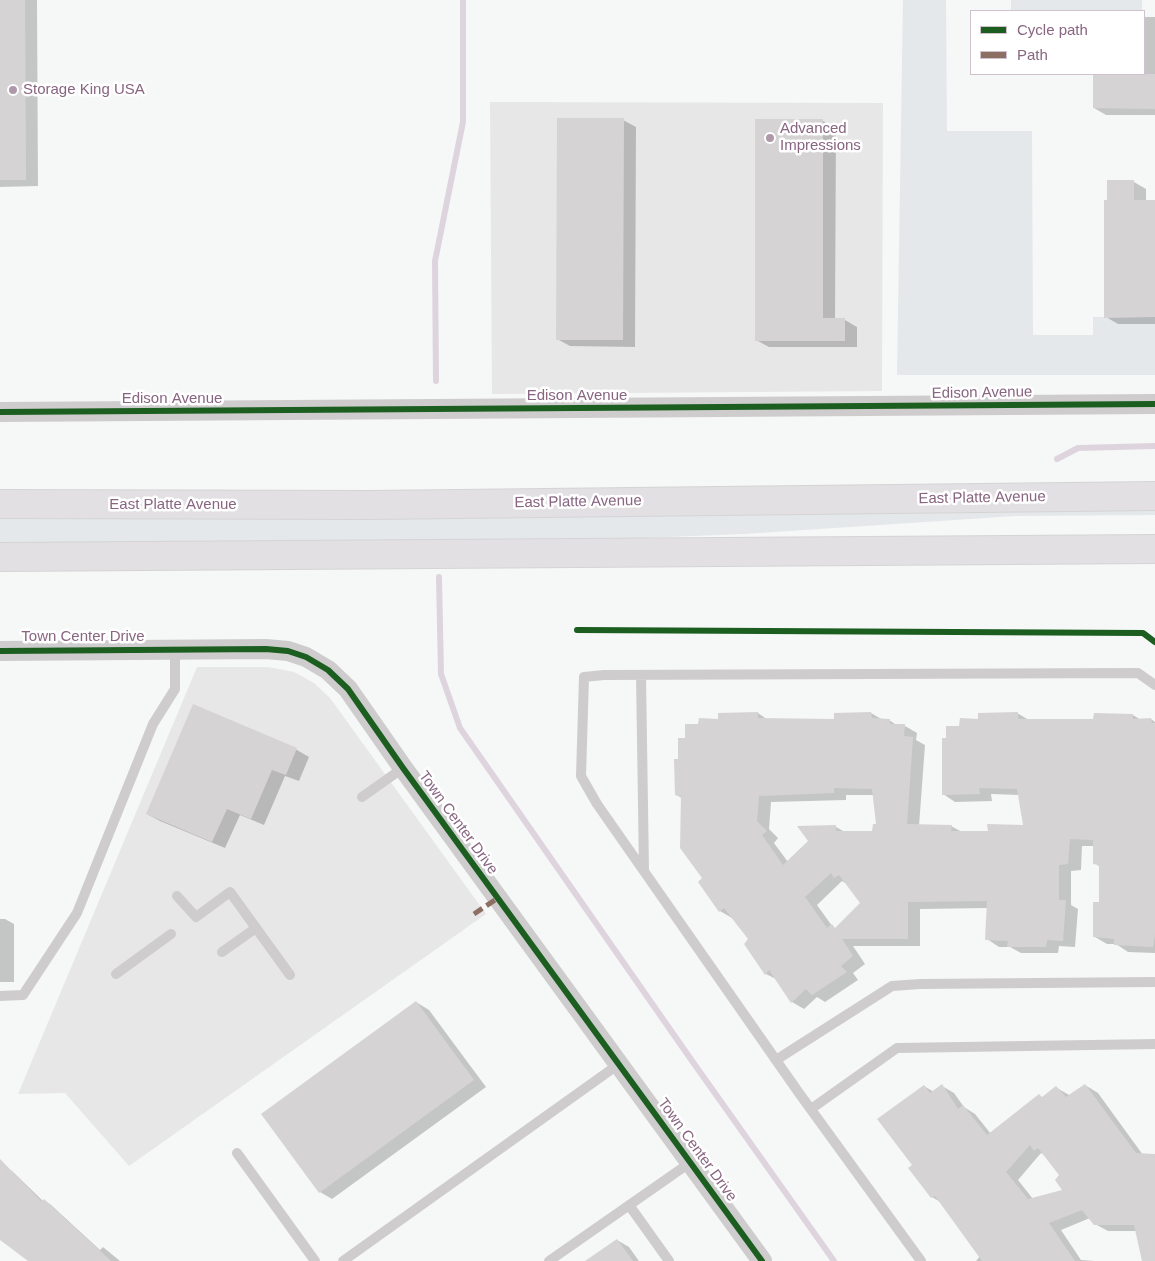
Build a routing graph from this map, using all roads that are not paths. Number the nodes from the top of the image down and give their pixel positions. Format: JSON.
{"nodes":[{"id":1,"x":1155,"y":404,"type":"edge"},
{"id":2,"x":0,"y":412,"type":"edge"},
{"id":3,"x":1155,"y":496,"type":"edge"},
{"id":4,"x":0,"y":504,"type":"edge"},
{"id":5,"x":1155,"y":549,"type":"edge"},
{"id":6,"x":0,"y":557,"type":"edge"},
{"id":7,"x":175,"y":649,"type":"junction"},
{"id":8,"x":0,"y":651,"type":"edge"},
{"id":9,"x":642,"y":675,"type":"junction"},
{"id":10,"x":1155,"y":685,"type":"edge"},
{"id":11,"x":403,"y":768,"type":"junction"},
{"id":12,"x":362,"y":798,"type":"dead end"},
{"id":13,"x":644,"y":870,"type":"junction"},
{"id":14,"x":177,"y":896,"type":"dead end"},
{"id":15,"x":256,"y":928,"type":"junction"},
{"id":16,"x":171,"y":934,"type":"dead end"},
{"id":17,"x":222,"y":952,"type":"dead end"},
{"id":18,"x":116,"y":974,"type":"dead end"},
{"id":19,"x":290,"y":975,"type":"dead end"},
{"id":20,"x":1155,"y":982,"type":"edge"},
{"id":21,"x":0,"y":996,"type":"edge"},
{"id":22,"x":1155,"y":1044,"type":"edge"},
{"id":23,"x":776,"y":1060,"type":"junction"},
{"id":24,"x":620,"y":1064,"type":"junction"},
{"id":25,"x":811,"y":1109,"type":"junction"},
{"id":26,"x":237,"y":1153,"type":"dead end"},
{"id":27,"x":691,"y":1162,"type":"junction"},
{"id":28,"x":629,"y":1205,"type":"junction"},
{"id":29,"x":315,"y":1261,"type":"edge"},
{"id":30,"x":343,"y":1261,"type":"edge"},
{"id":31,"x":549,"y":1261,"type":"edge"},
{"id":32,"x":669,"y":1261,"type":"edge"},
{"id":33,"x":762,"y":1261,"type":"edge"},
{"id":34,"x":921,"y":1261,"type":"edge"}],
"edges":[{"from":1,"to":2,"type":"street","name":"Edison Avenue"},
{"from":3,"to":4,"type":"highway","name":"East Platte Avenue"},
{"from":5,"to":6,"type":"highway"},
{"from":7,"to":8,"type":"street","name":"Town Center Drive"},
{"from":7,"to":11,"type":"street","name":"Town Center Drive"},
{"from":7,"to":21,"type":"lane"},
{"from":9,"to":10,"type":"lane"},
{"from":9,"to":13,"type":"lane"},
{"from":9,"to":13,"type":"lane"},
{"from":11,"to":12,"type":"lane"},
{"from":11,"to":24,"type":"street","name":"Town Center Drive"},
{"from":13,"to":23,"type":"lane"},
{"from":14,"to":15,"type":"lane"},
{"from":15,"to":17,"type":"lane"},
{"from":15,"to":19,"type":"lane"},
{"from":16,"to":18,"type":"lane"},
{"from":20,"to":23,"type":"lane"},
{"from":22,"to":25,"type":"lane"},
{"from":23,"to":25,"type":"lane"},
{"from":24,"to":27,"type":"street","name":"Town Center Drive"},
{"from":24,"to":30,"type":"lane"},
{"from":25,"to":34,"type":"lane"},
{"from":26,"to":29,"type":"lane"},
{"from":27,"to":28,"type":"lane"},
{"from":27,"to":33,"type":"street","name":"Town Center Drive"},
{"from":28,"to":31,"type":"lane"},
{"from":28,"to":32,"type":"lane"}]}
